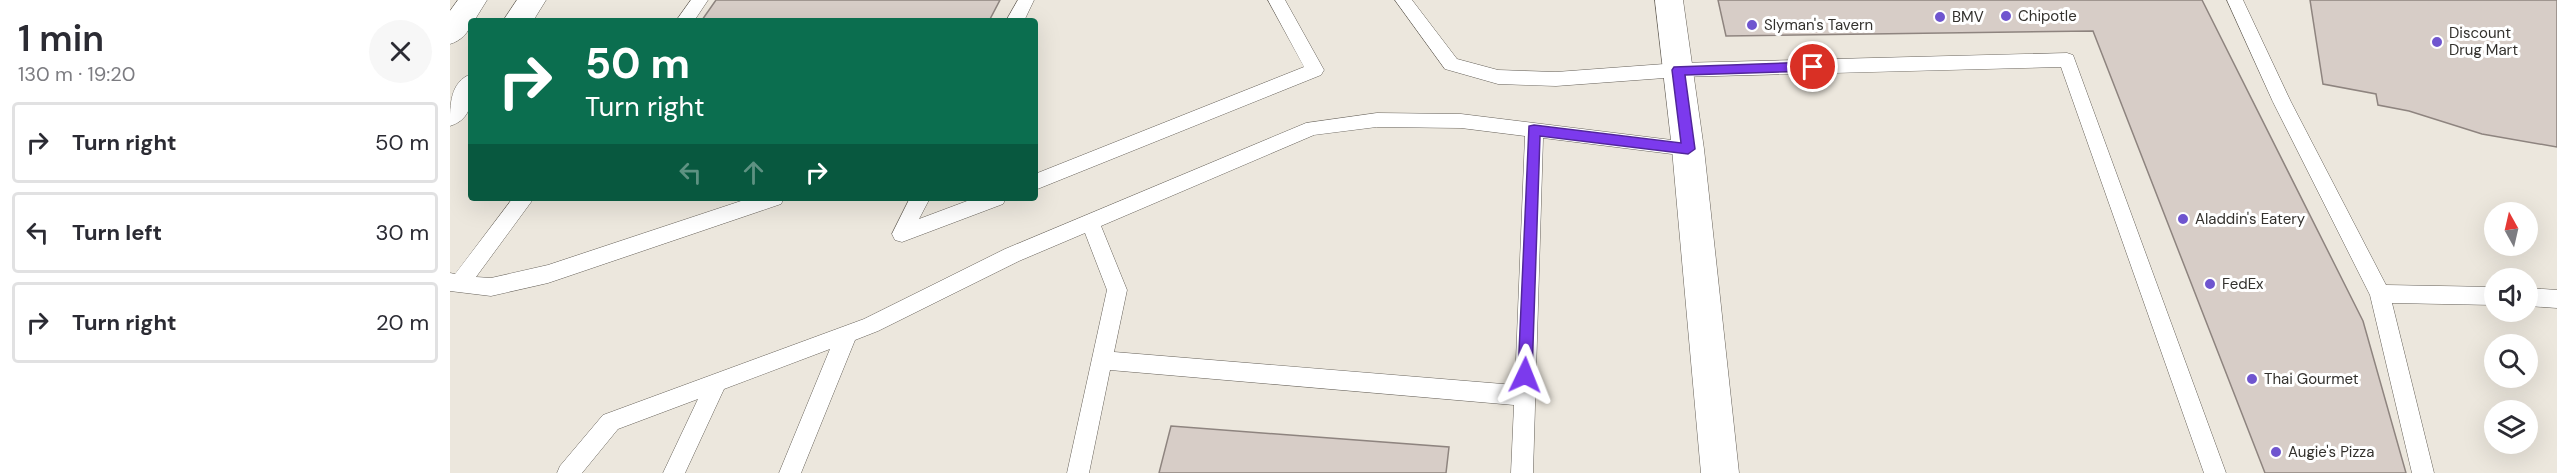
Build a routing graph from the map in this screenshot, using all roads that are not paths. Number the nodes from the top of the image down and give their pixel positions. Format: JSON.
{"nodes":[{"id":1,"x":473,"y":0,"type":"edge"},
{"id":2,"x":532,"y":0,"type":"edge"},
{"id":3,"x":700,"y":0,"type":"edge"},
{"id":4,"x":1026,"y":0,"type":"edge"},
{"id":5,"x":1276,"y":0,"type":"edge"},
{"id":6,"x":1403,"y":0,"type":"edge"},
{"id":7,"x":1669,"y":0,"type":"edge"},
{"id":8,"x":2235,"y":0,"type":"edge"},
{"id":9,"x":520,"y":18,"type":"edge"},
{"id":10,"x":687,"y":18,"type":"edge"},
{"id":11,"x":1017,"y":18,"type":"edge"},
{"id":12,"x":450,"y":33,"type":"edge"},
{"id":13,"x":1678,"y":70,"type":"junction"},
{"id":14,"x":468,"y":90,"type":"edge"},
{"id":15,"x":450,"y":114,"type":"edge"},
{"id":16,"x":1534,"y":130,"type":"junction"},
{"id":17,"x":1688,"y":149,"type":"junction"},
{"id":18,"x":1038,"y":181,"type":"edge"},
{"id":19,"x":522,"y":201,"type":"edge"},
{"id":20,"x":765,"y":201,"type":"edge"},
{"id":21,"x":918,"y":201,"type":"edge"},
{"id":22,"x":988,"y":201,"type":"edge"},
{"id":23,"x":1090,"y":222,"type":"junction"},
{"id":24,"x":455,"y":282,"type":"edge"},
{"id":25,"x":2380,"y":294,"type":"junction"},
{"id":26,"x":2484,"y":296,"type":"edge"},
{"id":27,"x":2538,"y":298,"type":"edge"},
{"id":28,"x":2557,"y":299,"type":"edge"},
{"id":29,"x":847,"y":334,"type":"junction"},
{"id":30,"x":1102,"y":360,"type":"junction"},
{"id":31,"x":716,"y":384,"type":"junction"},
{"id":32,"x":1524,"y":396,"type":"junction"},
{"id":33,"x":568,"y":473,"type":"edge"},
{"id":34,"x":674,"y":473,"type":"edge"},
{"id":35,"x":790,"y":473,"type":"edge"},
{"id":36,"x":1078,"y":473,"type":"edge"},
{"id":37,"x":1522,"y":473,"type":"edge"},
{"id":38,"x":1720,"y":473,"type":"edge"},
{"id":39,"x":2215,"y":473,"type":"edge"},
{"id":40,"x":2424,"y":473,"type":"edge"}],
"edges":[{"from":1,"to":12,"type":"street"},
{"from":2,"to":9,"type":"street"},
{"from":3,"to":10,"type":"lane"},
{"from":4,"to":11,"type":"lane"},
{"from":5,"to":18,"type":"lane"},
{"from":6,"to":13,"type":"lane"},
{"from":7,"to":13,"type":"street"},
{"from":8,"to":25,"type":"lane"},
{"from":13,"to":17,"type":"street"},
{"from":13,"to":39,"type":"lane"},
{"from":14,"to":15,"type":"street"},
{"from":16,"to":17,"type":"lane"},
{"from":16,"to":23,"type":"lane"},
{"from":16,"to":32,"type":"lane"},
{"from":17,"to":38,"type":"street"},
{"from":19,"to":24,"type":"lane"},
{"from":20,"to":24,"type":"lane"},
{"from":21,"to":22,"type":"lane"},
{"from":23,"to":29,"type":"lane"},
{"from":23,"to":30,"type":"lane"},
{"from":25,"to":26,"type":"lane"},
{"from":25,"to":40,"type":"lane"},
{"from":27,"to":28,"type":"lane"},
{"from":29,"to":31,"type":"lane"},
{"from":29,"to":35,"type":"lane"},
{"from":30,"to":32,"type":"lane"},
{"from":30,"to":36,"type":"lane"},
{"from":31,"to":33,"type":"lane"},
{"from":31,"to":34,"type":"lane"},
{"from":32,"to":37,"type":"lane"}]}
